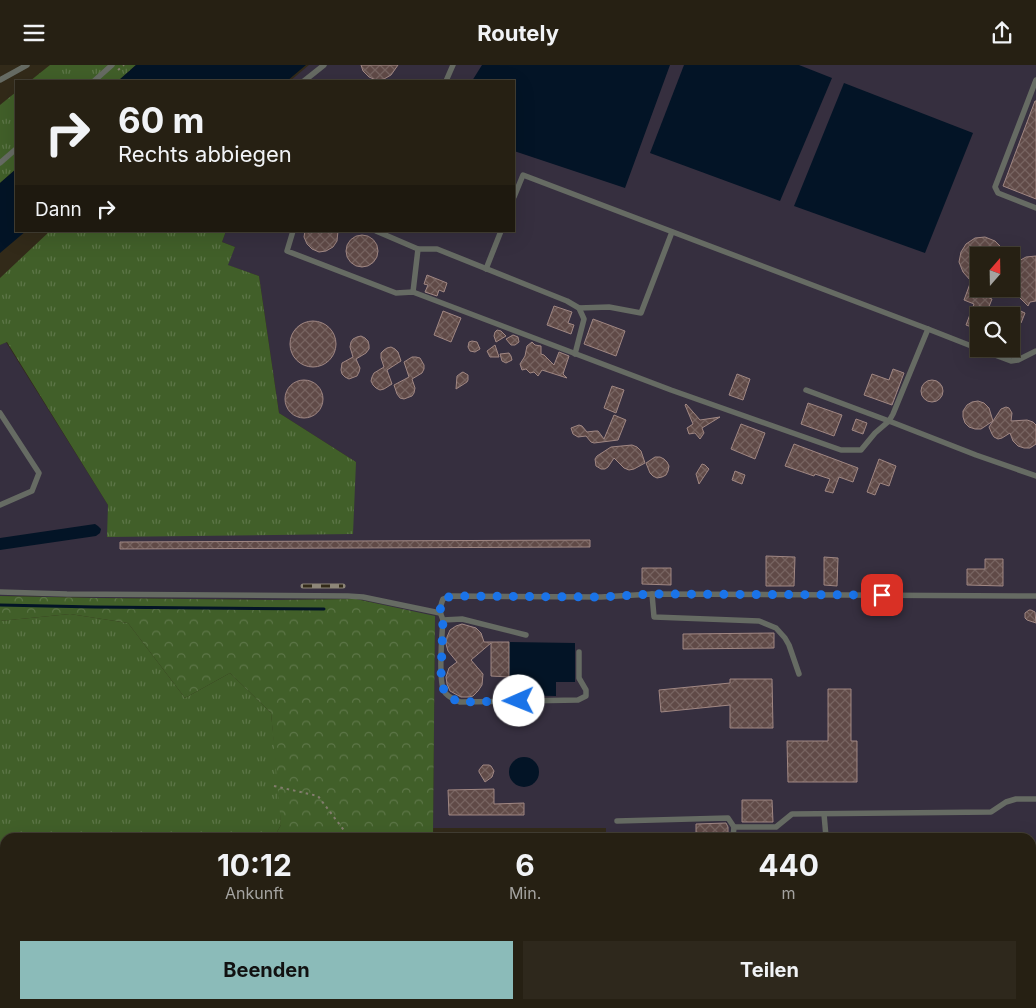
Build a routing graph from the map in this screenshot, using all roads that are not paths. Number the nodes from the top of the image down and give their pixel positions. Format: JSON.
{"nodes":[{"id":1,"x":28,"y":65,"type":"edge"},
{"id":2,"x":112,"y":65,"type":"edge"},
{"id":3,"x":324,"y":65,"type":"edge"},
{"id":4,"x":452,"y":65,"type":"edge"},
{"id":5,"x":0,"y":80,"type":"edge"},
{"id":6,"x":95,"y":80,"type":"edge"},
{"id":7,"x":305,"y":80,"type":"edge"},
{"id":8,"x":446,"y":80,"type":"edge"},
{"id":9,"x":1036,"y":80,"type":"edge"},
{"id":10,"x":15,"y":150,"type":"edge"},
{"id":11,"x":0,"y":163,"type":"edge"},
{"id":12,"x":515,"y":195,"type":"edge"},
{"id":13,"x":1036,"y":208,"type":"edge"},
{"id":14,"x":293,"y":232,"type":"edge"},
{"id":15,"x":378,"y":232,"type":"edge"},
{"id":16,"x":500,"y":232,"type":"edge"},
{"id":17,"x":672,"y":232,"type":"junction"},
{"id":18,"x":418,"y":249,"type":"junction"},
{"id":19,"x":486,"y":269,"type":"junction"},
{"id":20,"x":413,"y":292,"type":"junction"},
{"id":21,"x":579,"y":308,"type":"junction"},
{"id":22,"x":928,"y":329,"type":"junction"},
{"id":23,"x":970,"y":345,"type":"edge"},
{"id":24,"x":1036,"y":351,"type":"edge"},
{"id":25,"x":575,"y":354,"type":"junction"},
{"id":26,"x":1000,"y":357,"type":"edge"},
{"id":27,"x":806,"y":390,"type":"dead end"},
{"id":28,"x":0,"y":413,"type":"edge"},
{"id":29,"x":889,"y":421,"type":"junction"},
{"id":30,"x":1036,"y":476,"type":"edge"},
{"id":31,"x":0,"y":505,"type":"edge"},
{"id":32,"x":0,"y":592,"type":"edge"},
{"id":33,"x":652,"y":594,"type":"junction"},
{"id":34,"x":1036,"y":596,"type":"edge"},
{"id":35,"x":441,"y":617,"type":"junction"},
{"id":36,"x":526,"y":635,"type":"dead end"},
{"id":37,"x":579,"y":652,"type":"dead end"},
{"id":38,"x":799,"y":674,"type":"dead end"},
{"id":39,"x":1036,"y":799,"type":"edge"},
{"id":40,"x":824,"y":814,"type":"junction"},
{"id":41,"x":618,"y":821,"type":"dead end"},
{"id":42,"x":734,"y":827,"type":"junction"},
{"id":43,"x":733,"y":833,"type":"edge"},
{"id":44,"x":826,"y":833,"type":"edge"}],
"edges":[{"from":1,"to":5,"type":"lane"},
{"from":2,"to":6,"type":"lane"},
{"from":3,"to":7,"type":"lane"},
{"from":4,"to":8,"type":"lane"},
{"from":9,"to":13,"type":"lane"},
{"from":10,"to":11,"type":"lane"},
{"from":12,"to":17,"type":"lane"},
{"from":14,"to":20,"type":"lane"},
{"from":15,"to":18,"type":"lane"},
{"from":16,"to":19,"type":"lane"},
{"from":17,"to":21,"type":"lane"},
{"from":17,"to":22,"type":"lane"},
{"from":18,"to":19,"type":"lane"},
{"from":18,"to":20,"type":"lane"},
{"from":19,"to":21,"type":"lane"},
{"from":20,"to":25,"type":"lane"},
{"from":21,"to":25,"type":"lane"},
{"from":22,"to":23,"type":"lane"},
{"from":22,"to":29,"type":"lane"},
{"from":24,"to":26,"type":"lane"},
{"from":25,"to":29,"type":"lane"},
{"from":27,"to":29,"type":"lane"},
{"from":28,"to":31,"type":"lane"},
{"from":29,"to":30,"type":"lane"},
{"from":32,"to":35,"type":"lane"},
{"from":33,"to":34,"type":"lane"},
{"from":33,"to":35,"type":"lane"},
{"from":33,"to":38,"type":"lane"},
{"from":35,"to":36,"type":"lane"},
{"from":35,"to":37,"type":"lane"},
{"from":39,"to":40,"type":"lane"},
{"from":40,"to":42,"type":"lane"},
{"from":40,"to":44,"type":"lane"},
{"from":41,"to":42,"type":"lane"},
{"from":42,"to":43,"type":"lane"}]}
